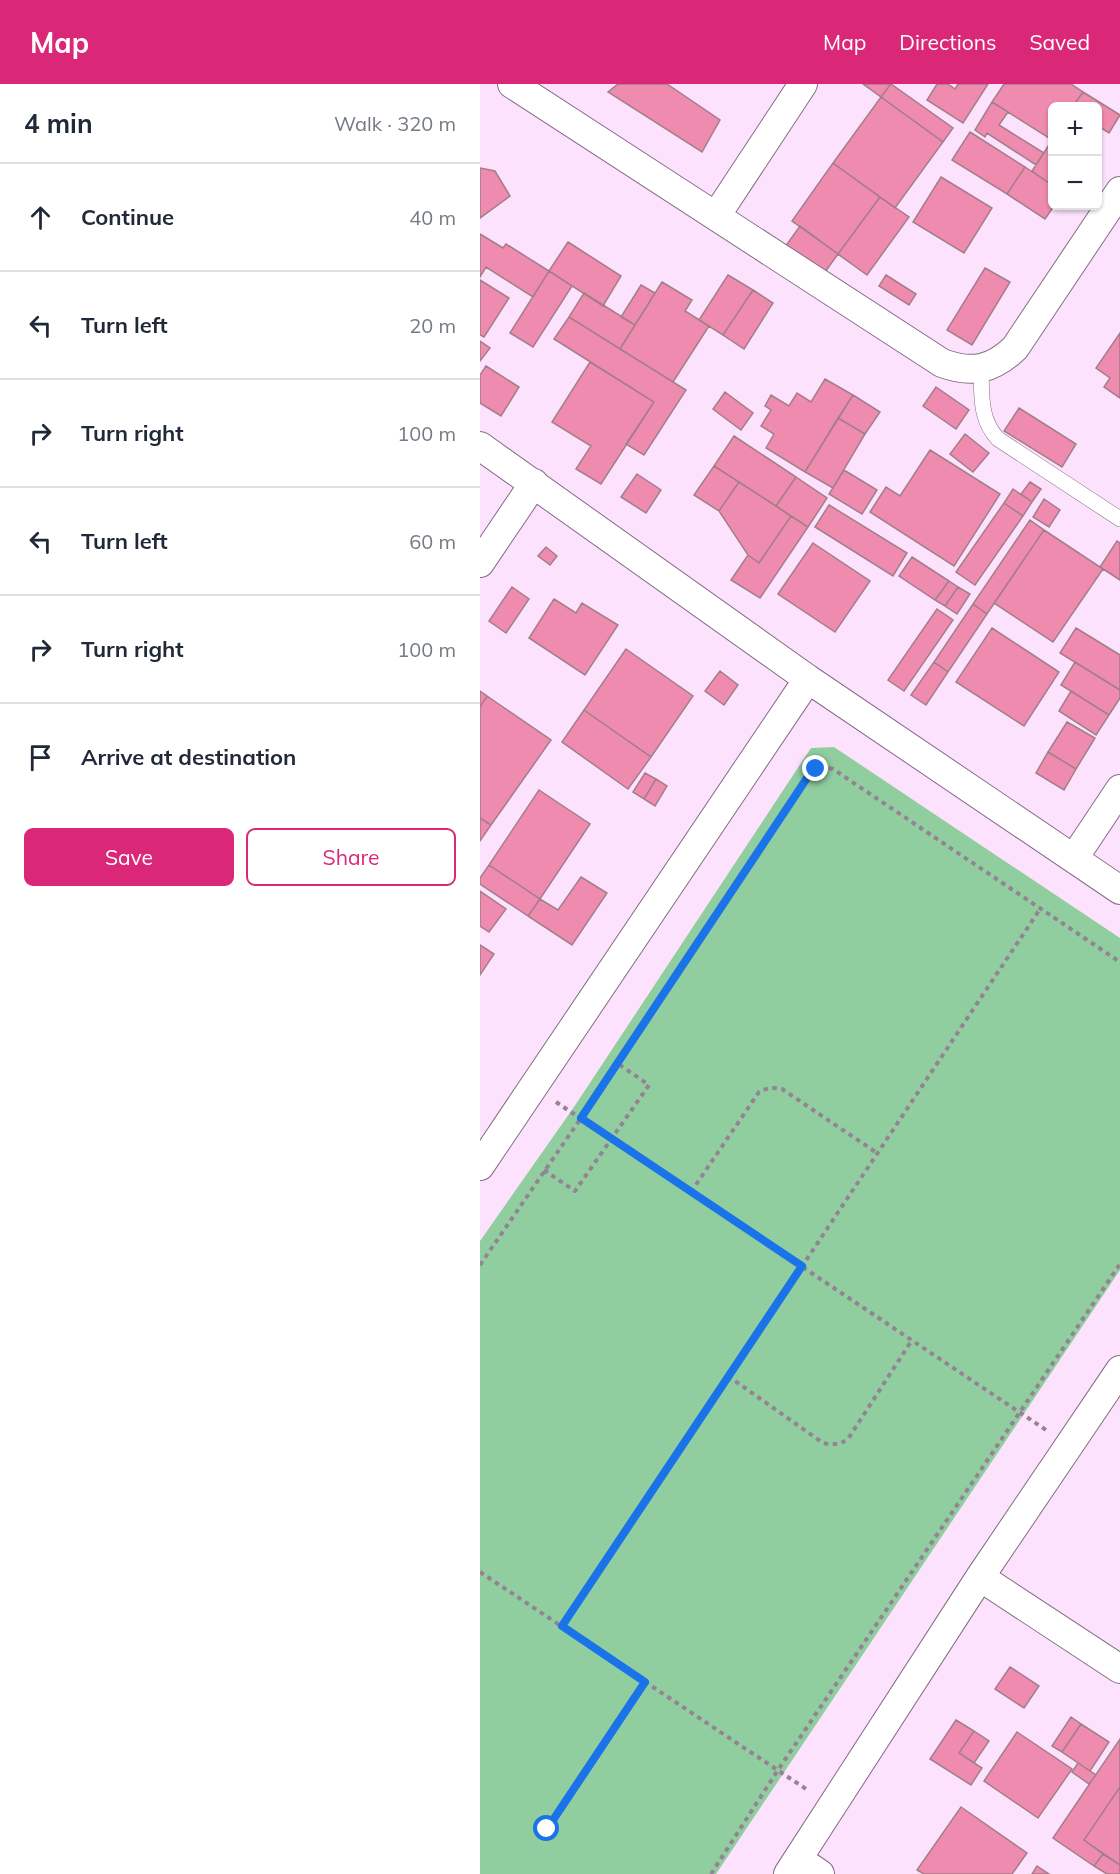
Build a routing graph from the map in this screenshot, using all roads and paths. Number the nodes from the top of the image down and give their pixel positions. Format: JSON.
{"nodes":[{"id":1,"x":512,"y":84,"type":"edge"},
{"id":2,"x":803,"y":84,"type":"edge"},
{"id":3,"x":1120,"y":191,"type":"edge"},
{"id":4,"x":716,"y":216,"type":"junction"},
{"id":5,"x":981,"y":368,"type":"junction"},
{"id":6,"x":480,"y":446,"type":"edge"},
{"id":7,"x":534,"y":483,"type":"junction"},
{"id":8,"x":1120,"y":519,"type":"edge"},
{"id":9,"x":480,"y":563,"type":"edge"},
{"id":10,"x":808,"y":679,"type":"junction"},
{"id":11,"x":1120,"y":789,"type":"edge"},
{"id":12,"x":1074,"y":858,"type":"junction"},
{"id":13,"x":1120,"y":890,"type":"edge"},
{"id":14,"x":1040,"y":909,"type":"junction"},
{"id":15,"x":1120,"y":962,"type":"edge"},
{"id":16,"x":617,"y":1064,"type":"junction"},
{"id":17,"x":533,"y":1087,"type":"junction"},
{"id":18,"x":581,"y":1118,"type":"junction"},
{"id":19,"x":612,"y":1139,"type":"junction"},
{"id":20,"x":877,"y":1153,"type":"junction"},
{"id":21,"x":480,"y":1166,"type":"edge"},
{"id":22,"x":544,"y":1170,"type":"junction"},
{"id":23,"x":691,"y":1192,"type":"junction"},
{"id":24,"x":1120,"y":1264,"type":"edge"},
{"id":25,"x":480,"y":1265,"type":"edge"},
{"id":26,"x":802,"y":1266,"type":"junction"},
{"id":27,"x":912,"y":1340,"type":"junction"},
{"id":28,"x":1120,"y":1370,"type":"edge"},
{"id":29,"x":728,"y":1376,"type":"junction"},
{"id":30,"x":1020,"y":1413,"type":"junction"},
{"id":31,"x":1069,"y":1446,"type":"junction"},
{"id":32,"x":480,"y":1572,"type":"edge"},
{"id":33,"x":980,"y":1578,"type":"junction"},
{"id":34,"x":562,"y":1626,"type":"junction"},
{"id":35,"x":1120,"y":1669,"type":"edge"},
{"id":36,"x":645,"y":1682,"type":"junction"},
{"id":37,"x":778,"y":1770,"type":"junction"},
{"id":38,"x":832,"y":1807,"type":"junction"},
{"id":39,"x":547,"y":1829,"type":"dead end"},
{"id":40,"x":802,"y":1869,"type":"edge"},
{"id":41,"x":711,"y":1874,"type":"edge"}],
"edges":[{"from":1,"to":4,"type":"street"},
{"from":2,"to":4,"type":"street"},
{"from":3,"to":5,"type":"street"},
{"from":4,"to":5,"type":"street"},
{"from":5,"to":8,"type":"lane"},
{"from":6,"to":7,"type":"street"},
{"from":7,"to":9,"type":"street"},
{"from":7,"to":10,"type":"street"},
{"from":10,"to":12,"type":"street"},
{"from":10,"to":17,"type":"street"},
{"from":11,"to":12,"type":"street"},
{"from":12,"to":13,"type":"street"},
{"from":14,"to":15,"type":"path"},
{"from":14,"to":16,"type":"path"},
{"from":14,"to":20,"type":"path"},
{"from":16,"to":18,"type":"path"},
{"from":16,"to":19,"type":"path"},
{"from":17,"to":18,"type":"path"},
{"from":17,"to":21,"type":"street"},
{"from":18,"to":19,"type":"path"},
{"from":18,"to":22,"type":"path"},
{"from":19,"to":22,"type":"path"},
{"from":19,"to":23,"type":"path"},
{"from":20,"to":23,"type":"path"},
{"from":20,"to":26,"type":"path"},
{"from":22,"to":25,"type":"path"},
{"from":23,"to":26,"type":"path"},
{"from":24,"to":30,"type":"path"},
{"from":26,"to":27,"type":"path"},
{"from":26,"to":29,"type":"path"},
{"from":27,"to":29,"type":"path"},
{"from":27,"to":30,"type":"path"},
{"from":28,"to":31,"type":"street"},
{"from":29,"to":34,"type":"path"},
{"from":30,"to":31,"type":"path"},
{"from":30,"to":37,"type":"path"},
{"from":31,"to":33,"type":"street"},
{"from":32,"to":34,"type":"path"},
{"from":33,"to":35,"type":"street"},
{"from":33,"to":38,"type":"street"},
{"from":34,"to":36,"type":"path"},
{"from":36,"to":37,"type":"path"},
{"from":36,"to":39,"type":"path"},
{"from":37,"to":38,"type":"path"},
{"from":37,"to":41,"type":"path"},
{"from":38,"to":40,"type":"street"}]}
